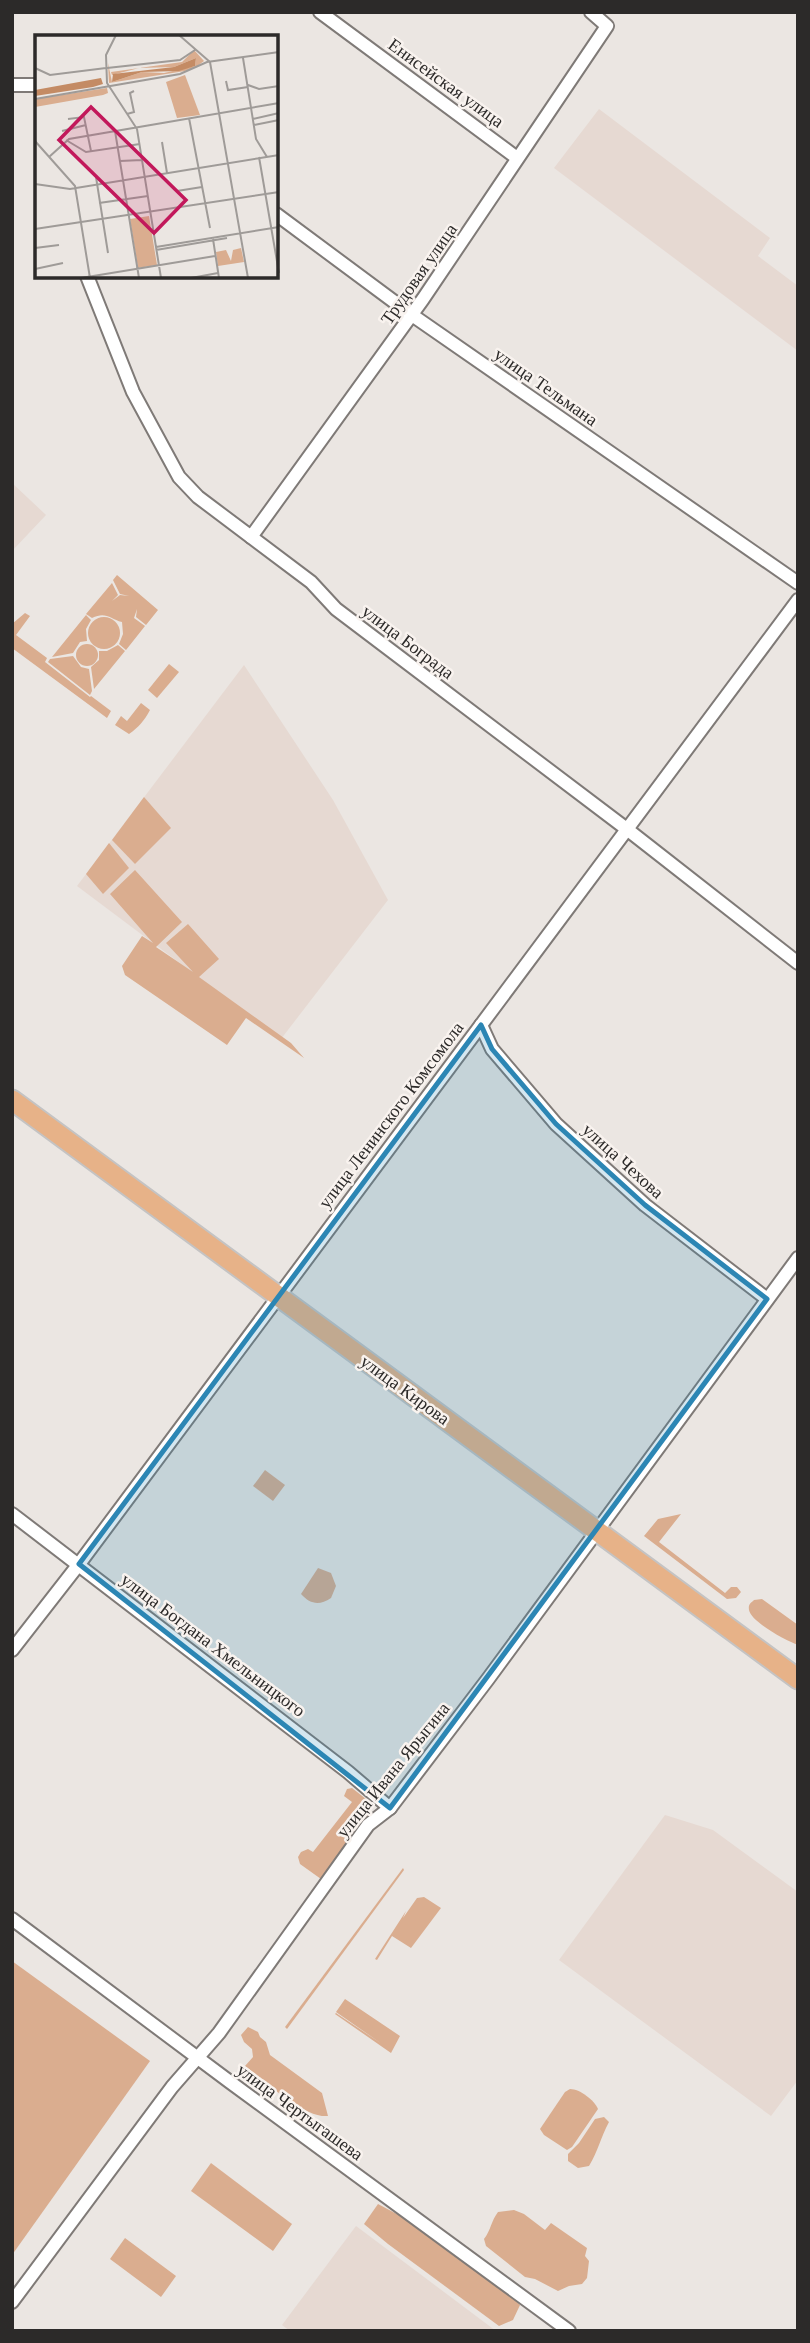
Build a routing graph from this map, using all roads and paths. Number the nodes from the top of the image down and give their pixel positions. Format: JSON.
{"nodes":[{"id":1,"x":320,"y":12,"type":"edge"},
{"id":2,"x":591,"y":12,"type":"edge"},
{"id":3,"x":12,"y":85,"type":"edge"},
{"id":4,"x":35,"y":85,"type":"edge"},
{"id":5,"x":517,"y":158,"type":"junction"},
{"id":6,"x":278,"y":215,"type":"edge"},
{"id":7,"x":88,"y":278,"type":"edge"},
{"id":8,"x":412,"y":315,"type":"junction"},
{"id":9,"x":251,"y":537,"type":"junction"},
{"id":10,"x":798,"y":583,"type":"edge"},
{"id":11,"x":798,"y":600,"type":"edge"},
{"id":12,"x":628,"y":830,"type":"junction"},
{"id":13,"x":798,"y":963,"type":"edge"},
{"id":14,"x":481,"y":1025,"type":"junction"},
{"id":15,"x":12,"y":1100,"type":"edge"},
{"id":16,"x":798,"y":1258,"type":"edge"},
{"id":17,"x":277,"y":1296,"type":"junction"},
{"id":18,"x":767,"y":1299,"type":"junction"},
{"id":19,"x":12,"y":1514,"type":"edge"},
{"id":20,"x":596,"y":1531,"type":"junction"},
{"id":21,"x":79,"y":1564,"type":"junction"},
{"id":22,"x":12,"y":1650,"type":"edge"},
{"id":23,"x":798,"y":1679,"type":"edge"},
{"id":24,"x":390,"y":1808,"type":"junction"},
{"id":25,"x":12,"y":1919,"type":"edge"},
{"id":26,"x":197,"y":2058,"type":"junction"},
{"id":27,"x":12,"y":2302,"type":"edge"},
{"id":28,"x":569,"y":2331,"type":"edge"}],
"edges":[{"from":1,"to":5,"type":"street","name":"Енисейская улица"},
{"from":2,"to":5,"type":"street","name":"Трудовая улица"},
{"from":3,"to":4,"type":"street"},
{"from":5,"to":8,"type":"street","name":"Трудовая улица"},
{"from":6,"to":8,"type":"street","name":"улица Тельмана"},
{"from":7,"to":9,"type":"street","name":"улица Бограда"},
{"from":8,"to":9,"type":"street","name":"Трудовая улица"},
{"from":8,"to":10,"type":"street","name":"улица Тельмана"},
{"from":9,"to":12,"type":"street","name":"улица Бограда"},
{"from":11,"to":12,"type":"street","name":"улица Ленинского Комсомола"},
{"from":12,"to":13,"type":"street","name":"улица Бограда"},
{"from":12,"to":14,"type":"street","name":"улица Ленинского Комсомола"},
{"from":14,"to":17,"type":"street","name":"улица Ленинского Комсомола"},
{"from":14,"to":18,"type":"street","name":"улица Чехова"},
{"from":15,"to":17,"type":"main road","name":"улица Кирова"},
{"from":16,"to":18,"type":"street","name":"улица Ивана Ярыгина"},
{"from":17,"to":20,"type":"main road","name":"улица Кирова"},
{"from":17,"to":21,"type":"street","name":"улица Ленинского Комсомола"},
{"from":18,"to":20,"type":"street","name":"улица Ивана Ярыгина"},
{"from":19,"to":21,"type":"street","name":"улица Богдана Хмельницкого"},
{"from":20,"to":23,"type":"main road","name":"улица Кирова"},
{"from":20,"to":24,"type":"street","name":"улица Ивана Ярыгина"},
{"from":21,"to":22,"type":"street","name":"улица Ленинского Комсомола"},
{"from":21,"to":24,"type":"street","name":"улица Богдана Хмельницкого"},
{"from":24,"to":26,"type":"street","name":"улица Ивана Ярыгина"},
{"from":25,"to":26,"type":"street","name":"улица Чертыгашева"},
{"from":26,"to":27,"type":"street","name":"улица Ивана Ярыгина"},
{"from":26,"to":28,"type":"street","name":"улица Чертыгашева"}]}
